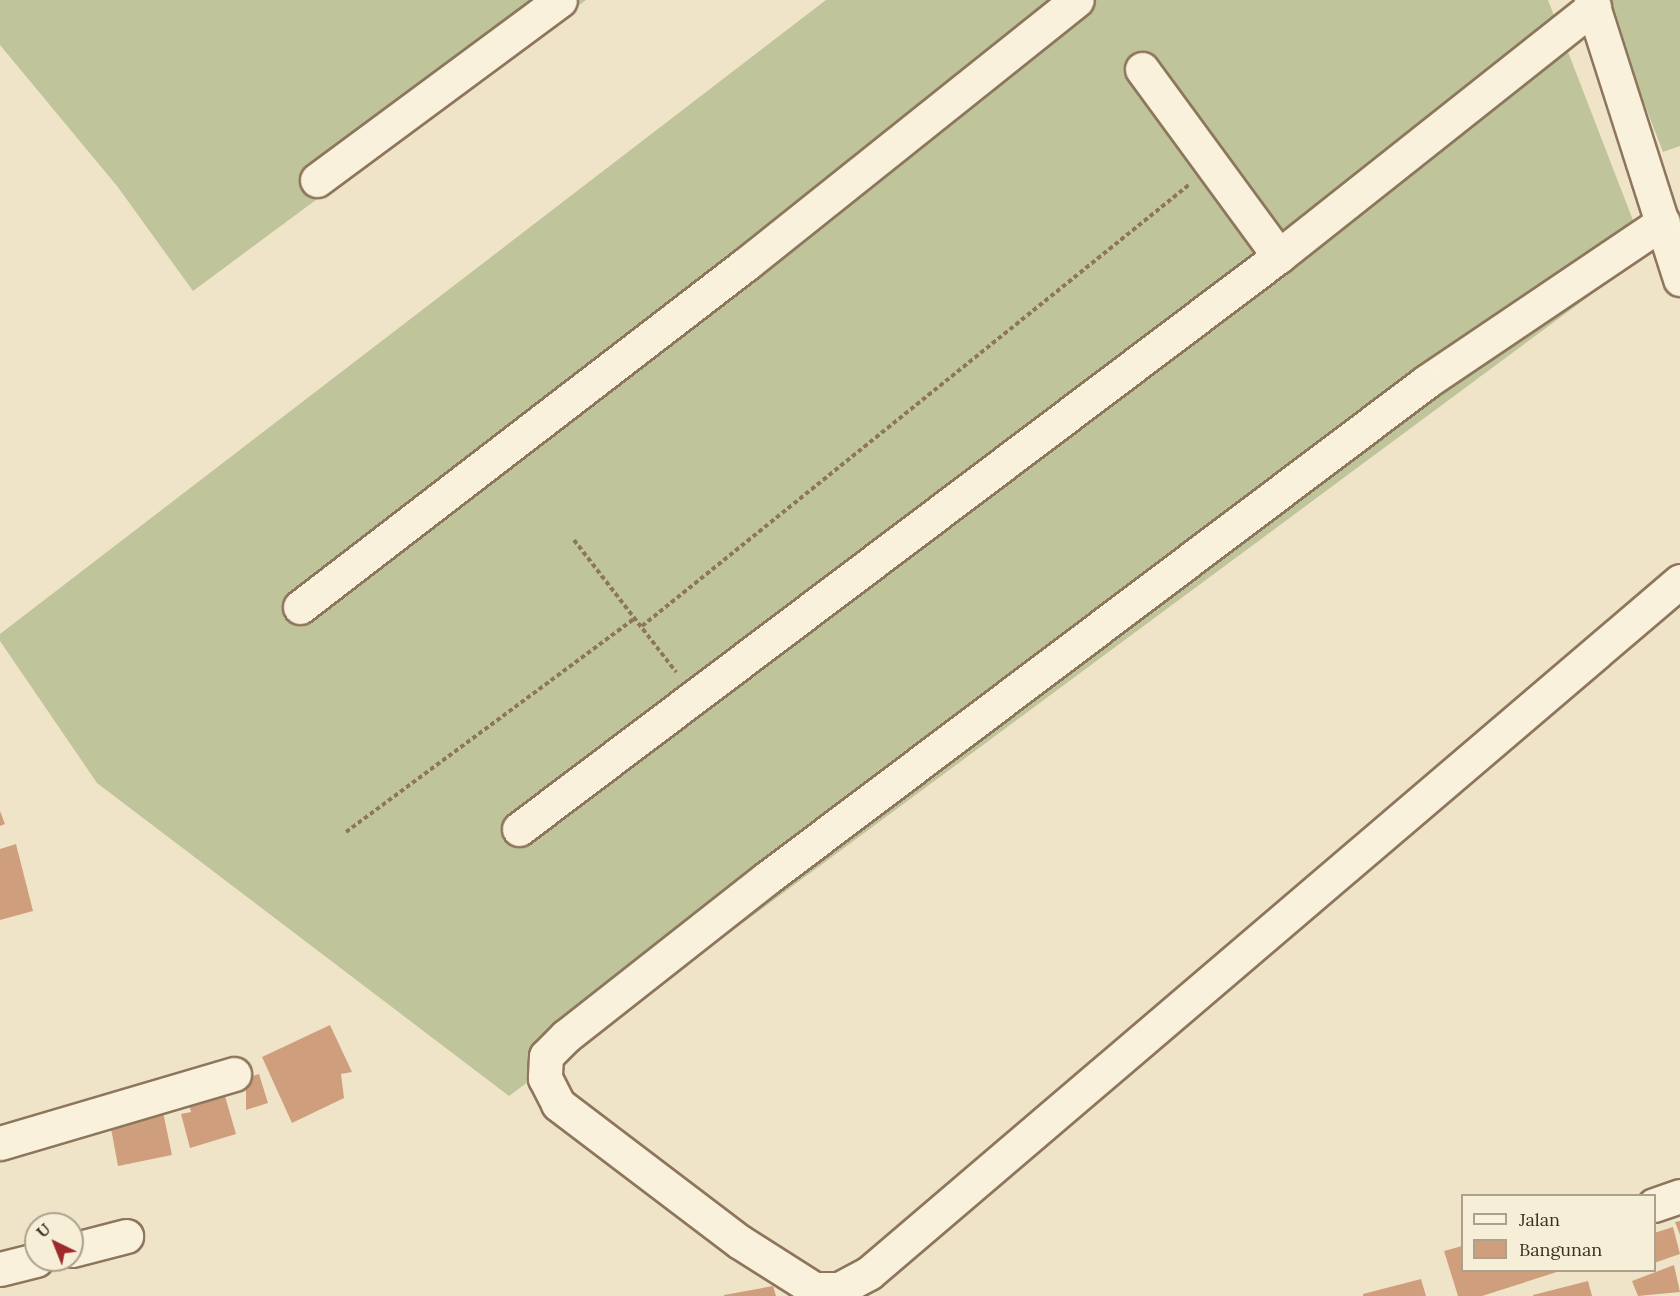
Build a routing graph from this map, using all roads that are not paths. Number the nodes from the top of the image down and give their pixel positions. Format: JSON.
{"nodes":[{"id":1,"x":560,"y":0,"type":"edge"},
{"id":2,"x":1077,"y":0,"type":"edge"},
{"id":3,"x":1593,"y":3,"type":"edge"},
{"id":4,"x":1142,"y":69,"type":"dead end"},
{"id":5,"x":317,"y":180,"type":"dead end"},
{"id":6,"x":1663,"y":222,"type":"junction"},
{"id":7,"x":1279,"y":256,"type":"junction"},
{"id":8,"x":1680,"y":279,"type":"edge"},
{"id":9,"x":1680,"y":581,"type":"edge"},
{"id":10,"x":300,"y":607,"type":"dead end"},
{"id":11,"x":519,"y":829,"type":"dead end"},
{"id":12,"x":234,"y":1074,"type":"dead end"},
{"id":13,"x":0,"y":1143,"type":"edge"},
{"id":14,"x":1680,"y":1196,"type":"edge"},
{"id":15,"x":1656,"y":1204,"type":"edge"},
{"id":16,"x":126,"y":1236,"type":"dead end"},
{"id":17,"x":84,"y":1247,"type":"edge"},
{"id":18,"x":24,"y":1263,"type":"edge"},
{"id":19,"x":0,"y":1269,"type":"edge"}],
"edges":[{"from":1,"to":5,"type":"street"},
{"from":2,"to":10,"type":"street"},
{"from":3,"to":6,"type":"street"},
{"from":3,"to":7,"type":"street"},
{"from":4,"to":7,"type":"street"},
{"from":6,"to":8,"type":"street"},
{"from":6,"to":9,"type":"street"},
{"from":7,"to":11,"type":"street"},
{"from":12,"to":13,"type":"street"},
{"from":14,"to":15,"type":"street"},
{"from":16,"to":17,"type":"street"},
{"from":18,"to":19,"type":"street"}]}
